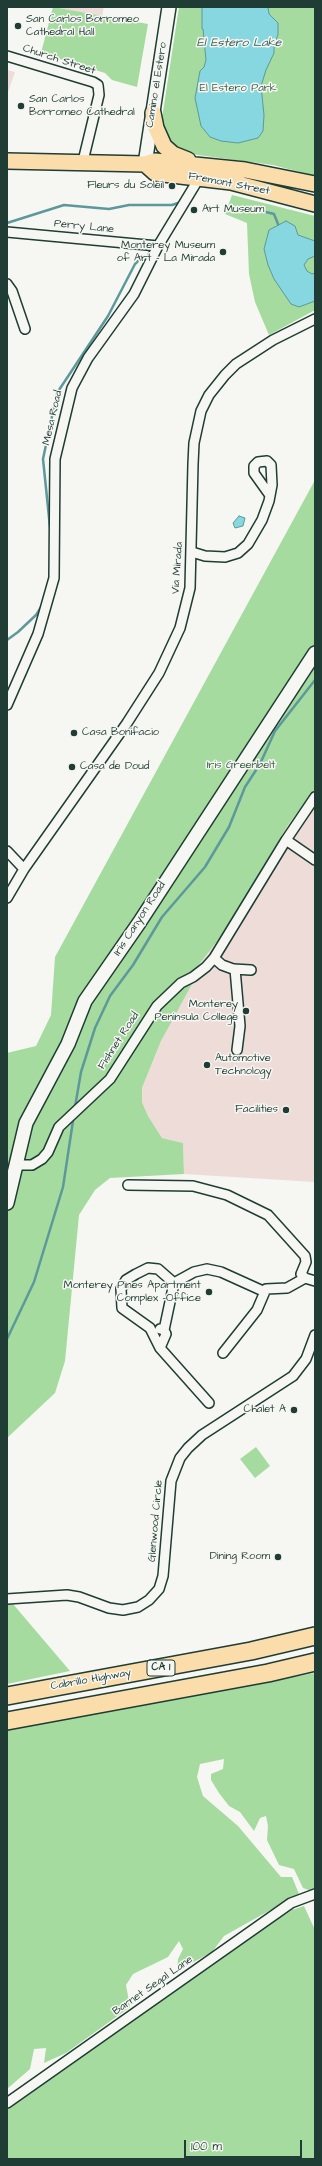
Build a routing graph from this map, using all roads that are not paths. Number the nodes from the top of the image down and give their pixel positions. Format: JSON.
{"nodes":[{"id":1,"x":169,"y":7,"type":"edge"},
{"id":2,"x":7,"y":56,"type":"edge"},
{"id":3,"x":153,"y":114,"type":"junction"},
{"id":4,"x":7,"y":161,"type":"edge"},
{"id":5,"x":83,"y":161,"type":"junction"},
{"id":6,"x":145,"y":164,"type":"junction"},
{"id":7,"x":201,"y":171,"type":"junction"},
{"id":8,"x":315,"y":184,"type":"edge"},
{"id":9,"x":315,"y":204,"type":"edge"},
{"id":10,"x":7,"y":232,"type":"edge"},
{"id":11,"x":158,"y":246,"type":"junction"},
{"id":12,"x":7,"y":284,"type":"edge"},
{"id":13,"x":315,"y":319,"type":"edge"},
{"id":14,"x":25,"y":329,"type":"dead end"},
{"id":15,"x":269,"y":494,"type":"dead end"},
{"id":16,"x":192,"y":552,"type":"junction"},
{"id":17,"x":315,"y":653,"type":"edge"},
{"id":18,"x":7,"y":705,"type":"edge"},
{"id":19,"x":315,"y":797,"type":"edge"},
{"id":20,"x":286,"y":840,"type":"junction"},
{"id":21,"x":7,"y":851,"type":"edge"},
{"id":22,"x":315,"y":860,"type":"edge"},
{"id":23,"x":24,"y":869,"type":"junction"},
{"id":24,"x":7,"y":898,"type":"edge"},
{"id":25,"x":214,"y":958,"type":"junction"},
{"id":26,"x":236,"y":969,"type":"junction"},
{"id":27,"x":251,"y":970,"type":"dead end"},
{"id":28,"x":237,"y":1050,"type":"dead end"},
{"id":29,"x":16,"y":1165,"type":"junction"},
{"id":30,"x":10,"y":1181,"type":"edge"},
{"id":31,"x":128,"y":1185,"type":"dead end"},
{"id":32,"x":7,"y":1203,"type":"edge"},
{"id":33,"x":305,"y":1278,"type":"junction"},
{"id":34,"x":315,"y":1281,"type":"edge"},
{"id":35,"x":174,"y":1283,"type":"junction"},
{"id":36,"x":263,"y":1291,"type":"junction"},
{"id":37,"x":150,"y":1328,"type":"junction"},
{"id":38,"x":164,"y":1330,"type":"junction"},
{"id":39,"x":315,"y":1335,"type":"edge"},
{"id":40,"x":160,"y":1348,"type":"junction"},
{"id":41,"x":223,"y":1353,"type":"dead end"},
{"id":42,"x":208,"y":1403,"type":"dead end"},
{"id":43,"x":7,"y":1599,"type":"edge"},
{"id":44,"x":315,"y":1636,"type":"edge"},
{"id":45,"x":315,"y":1662,"type":"edge"},
{"id":46,"x":7,"y":1696,"type":"edge"},
{"id":47,"x":7,"y":1721,"type":"edge"},
{"id":48,"x":315,"y":1894,"type":"edge"},
{"id":49,"x":7,"y":2103,"type":"edge"}],
"edges":[{"from":1,"to":3,"type":"street","name":"Camino el Estero"},
{"from":2,"to":5,"type":"street","name":"Church Street"},
{"from":3,"to":6,"type":"street","name":"Camino el Estero"},
{"from":3,"to":7,"type":"main road"},
{"from":4,"to":5,"type":"main road","name":"Fremont Street"},
{"from":5,"to":6,"type":"main road","name":"Fremont Street"},
{"from":6,"to":7,"type":"main road","name":"Fremont Street"},
{"from":7,"to":8,"type":"main road","name":"Fremont Street"},
{"from":7,"to":9,"type":"main road","name":"Fremont Street"},
{"from":7,"to":11,"type":"street","name":"Mesa Road"},
{"from":10,"to":11,"type":"street","name":"Perry Lane"},
{"from":11,"to":18,"type":"street","name":"Mesa Road"},
{"from":12,"to":14,"type":"street"},
{"from":13,"to":16,"type":"street","name":"Via Mirada"},
{"from":15,"to":16,"type":"street"},
{"from":16,"to":23,"type":"street","name":"Via Mirada"},
{"from":17,"to":29,"type":"street","name":"Iris Canyon Road"},
{"from":19,"to":20,"type":"street","name":"Fishnet Road"},
{"from":20,"to":22,"type":"street"},
{"from":20,"to":25,"type":"street","name":"Fishnet Road"},
{"from":21,"to":23,"type":"street"},
{"from":23,"to":24,"type":"street","name":"Via Mirada"},
{"from":25,"to":26,"type":"street"},
{"from":25,"to":29,"type":"street","name":"Fishnet Road"},
{"from":26,"to":27,"type":"street"},
{"from":26,"to":28,"type":"street"},
{"from":29,"to":30,"type":"street","name":"Iris Canyon Road"},
{"from":30,"to":32,"type":"street","name":"Iris Canyon Road"},
{"from":31,"to":33,"type":"street"},
{"from":33,"to":34,"type":"street"},
{"from":33,"to":36,"type":"street"},
{"from":35,"to":36,"type":"street"},
{"from":35,"to":37,"type":"street"},
{"from":35,"to":38,"type":"street"},
{"from":36,"to":41,"type":"street"},
{"from":37,"to":38,"type":"street"},
{"from":37,"to":40,"type":"street"},
{"from":38,"to":40,"type":"street"},
{"from":39,"to":43,"type":"street","name":"Glenwood Circle"},
{"from":40,"to":42,"type":"street"},
{"from":44,"to":46,"type":"highway","name":"Cabrillo Highway","number":"CA 1"},
{"from":45,"to":47,"type":"highway","number":"CA 1"},
{"from":48,"to":49,"type":"street","name":"Barnet Segal Lane"}]}
